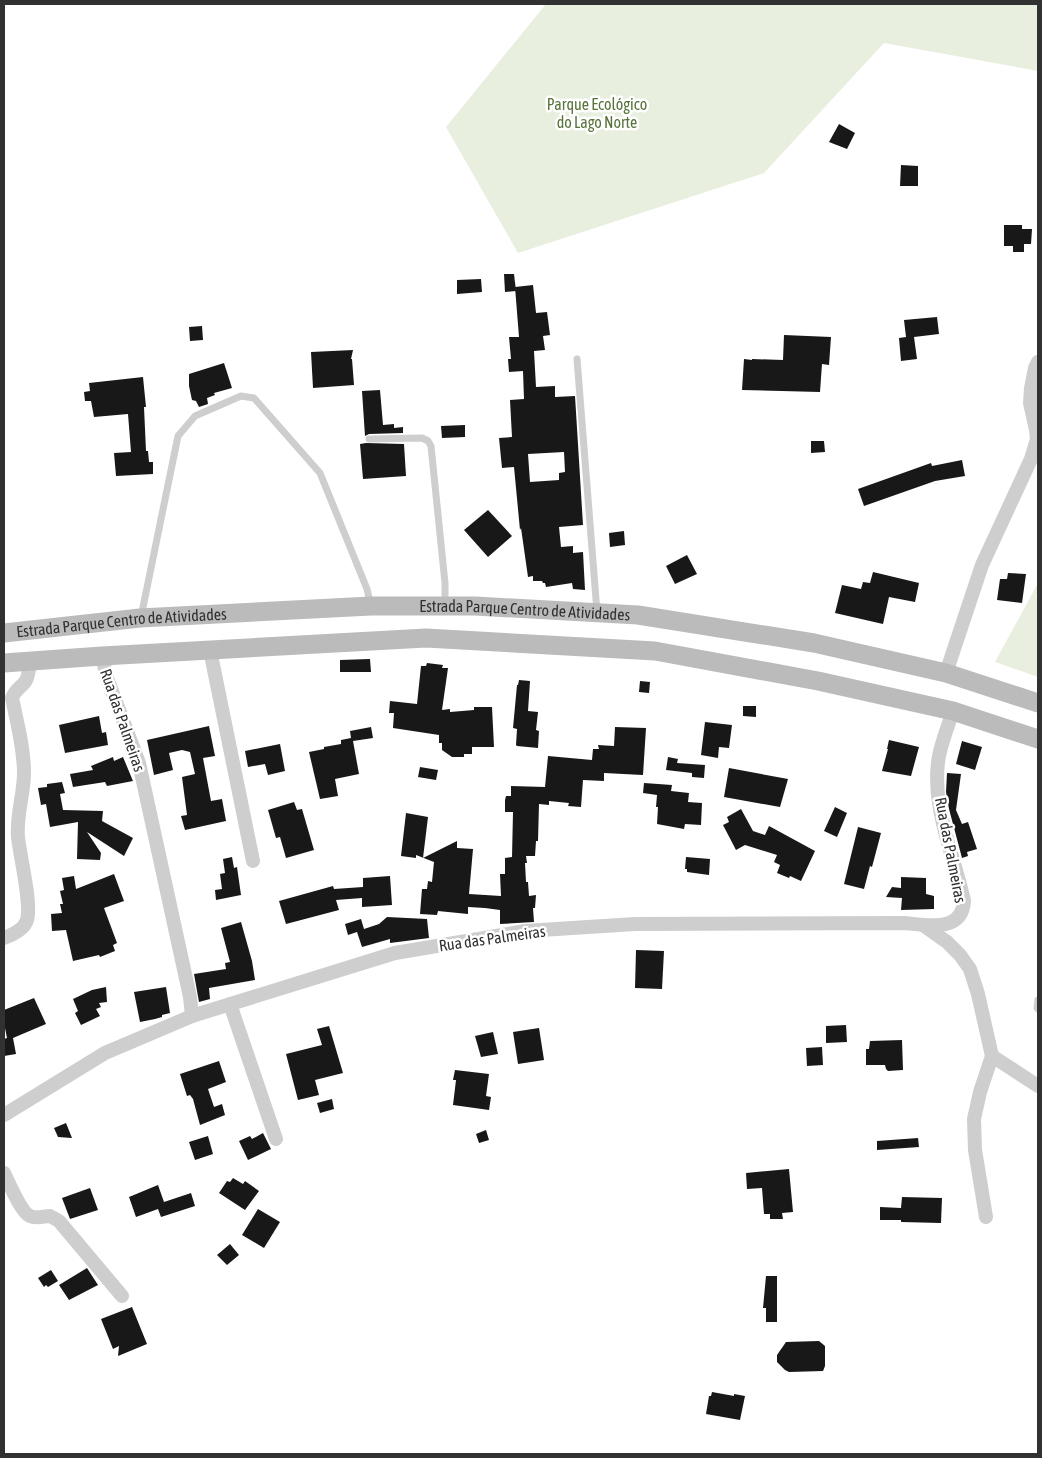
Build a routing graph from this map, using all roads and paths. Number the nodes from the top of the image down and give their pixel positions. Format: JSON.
{"nodes":[{"id":1,"x":577,"y":360,"type":"dead end"},
{"id":2,"x":1038,"y":362,"type":"edge"},
{"id":3,"x":369,"y":439,"type":"dead end"},
{"id":4,"x":371,"y":606,"type":"junction"},
{"id":5,"x":445,"y":606,"type":"junction"},
{"id":6,"x":597,"y":613,"type":"junction"},
{"id":7,"x":140,"y":618,"type":"junction"},
{"id":8,"x":35,"y":630,"type":"junction"},
{"id":9,"x":4,"y":633,"type":"edge"},
{"id":10,"x":210,"y":650,"type":"junction"},
{"id":11,"x":102,"y":656,"type":"junction"},
{"id":12,"x":30,"y":661,"type":"junction"},
{"id":13,"x":4,"y":663,"type":"edge"},
{"id":14,"x":946,"y":673,"type":"junction"},
{"id":15,"x":1038,"y":703,"type":"edge"},
{"id":16,"x":953,"y":711,"type":"junction"},
{"id":17,"x":1038,"y":739,"type":"edge"},
{"id":18,"x":254,"y":861,"type":"dead end"},
{"id":19,"x":923,"y":924,"type":"junction"},
{"id":20,"x":4,"y":938,"type":"edge"},
{"id":21,"x":1038,"y":1000,"type":"edge"},
{"id":22,"x":230,"y":1004,"type":"junction"},
{"id":23,"x":1038,"y":1010,"type":"edge"},
{"id":24,"x":192,"y":1016,"type":"junction"},
{"id":25,"x":992,"y":1056,"type":"junction"},
{"id":26,"x":1038,"y":1086,"type":"edge"},
{"id":27,"x":4,"y":1115,"type":"edge"},
{"id":28,"x":276,"y":1139,"type":"dead end"},
{"id":29,"x":4,"y":1173,"type":"edge"},
{"id":30,"x":986,"y":1217,"type":"dead end"},
{"id":31,"x":122,"y":1296,"type":"dead end"}],
"edges":[{"from":1,"to":6,"type":"lane"},
{"from":2,"to":14,"type":"street"},
{"from":3,"to":5,"type":"lane"},
{"from":4,"to":5,"type":"main road","name":"Estrada Parque Centro de Atividades"},
{"from":4,"to":7,"type":"main road","name":"Estrada Parque Centro de Atividades"},
{"from":4,"to":7,"type":"lane"},
{"from":5,"to":6,"type":"main road","name":"Estrada Parque Centro de Atividades"},
{"from":6,"to":14,"type":"main road","name":"Estrada Parque Centro de Atividades"},
{"from":7,"to":8,"type":"main road","name":"Estrada Parque Centro de Atividades"},
{"from":8,"to":9,"type":"main road","name":"Estrada Parque Centro de Atividades"},
{"from":8,"to":12,"type":"main road"},
{"from":10,"to":11,"type":"main road","name":"Estrada Parque Centro de Atividades"},
{"from":10,"to":16,"type":"main road","name":"Estrada Parque Centro de Atividades"},
{"from":10,"to":18,"type":"street"},
{"from":11,"to":12,"type":"main road","name":"Estrada Parque Centro de Atividades"},
{"from":11,"to":24,"type":"street","name":"Rua das Palmeiras"},
{"from":12,"to":13,"type":"main road","name":"Estrada Parque Centro de Atividades"},
{"from":12,"to":20,"type":"street"},
{"from":14,"to":15,"type":"main road","name":"Estrada Parque Centro de Atividades"},
{"from":16,"to":17,"type":"main road","name":"Estrada Parque Centro de Atividades"},
{"from":16,"to":19,"type":"street","name":"Rua das Palmeiras"},
{"from":19,"to":22,"type":"street","name":"Rua das Palmeiras"},
{"from":19,"to":25,"type":"street"},
{"from":21,"to":23,"type":"lane"},
{"from":22,"to":24,"type":"street","name":"Rua das Palmeiras"},
{"from":22,"to":28,"type":"street"},
{"from":24,"to":27,"type":"street"},
{"from":25,"to":26,"type":"street"},
{"from":25,"to":30,"type":"street"},
{"from":29,"to":31,"type":"street"}]}
